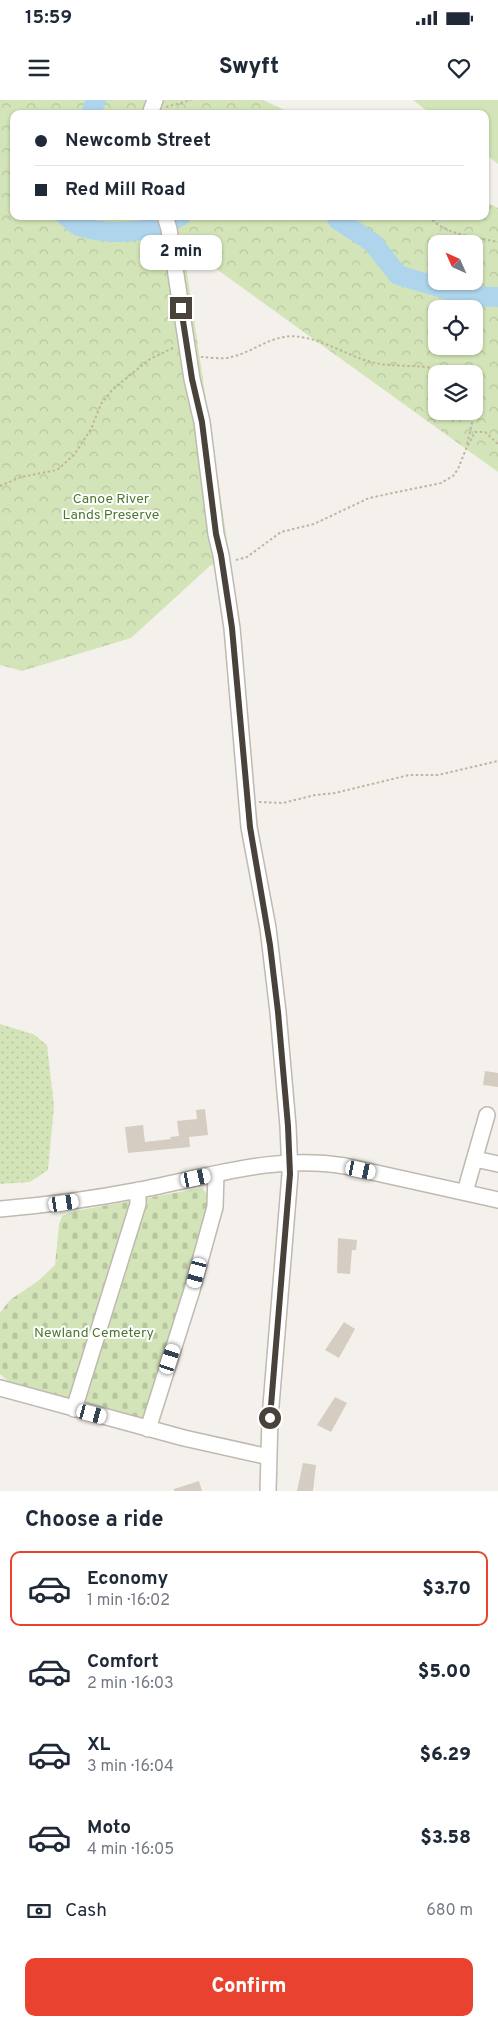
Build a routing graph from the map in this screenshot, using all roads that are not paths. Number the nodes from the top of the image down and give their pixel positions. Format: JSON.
{"nodes":[{"id":1,"x":166,"y":221,"type":"edge"},
{"id":2,"x":487,"y":1115,"type":"dead end"},
{"id":3,"x":475,"y":1159,"type":"junction"},
{"id":4,"x":290,"y":1162,"type":"junction"},
{"id":5,"x":498,"y":1164,"type":"edge"},
{"id":6,"x":216,"y":1174,"type":"junction"},
{"id":7,"x":138,"y":1190,"type":"junction"},
{"id":8,"x":466,"y":1192,"type":"junction"},
{"id":9,"x":498,"y":1200,"type":"edge"},
{"id":10,"x":0,"y":1209,"type":"edge"},
{"id":11,"x":0,"y":1388,"type":"edge"},
{"id":12,"x":74,"y":1408,"type":"junction"},
{"id":13,"x":148,"y":1428,"type":"junction"},
{"id":14,"x":269,"y":1457,"type":"junction"},
{"id":15,"x":268,"y":1491,"type":"edge"}],
"edges":[{"from":1,"to":4,"type":"street"},
{"from":2,"to":3,"type":"street"},
{"from":3,"to":5,"type":"street"},
{"from":3,"to":8,"type":"street"},
{"from":4,"to":6,"type":"street"},
{"from":4,"to":8,"type":"street"},
{"from":4,"to":14,"type":"street"},
{"from":6,"to":7,"type":"street"},
{"from":6,"to":13,"type":"street"},
{"from":7,"to":10,"type":"street"},
{"from":7,"to":12,"type":"street"},
{"from":8,"to":9,"type":"street"},
{"from":11,"to":12,"type":"street"},
{"from":12,"to":13,"type":"street"},
{"from":13,"to":14,"type":"street"},
{"from":14,"to":15,"type":"street"}]}
